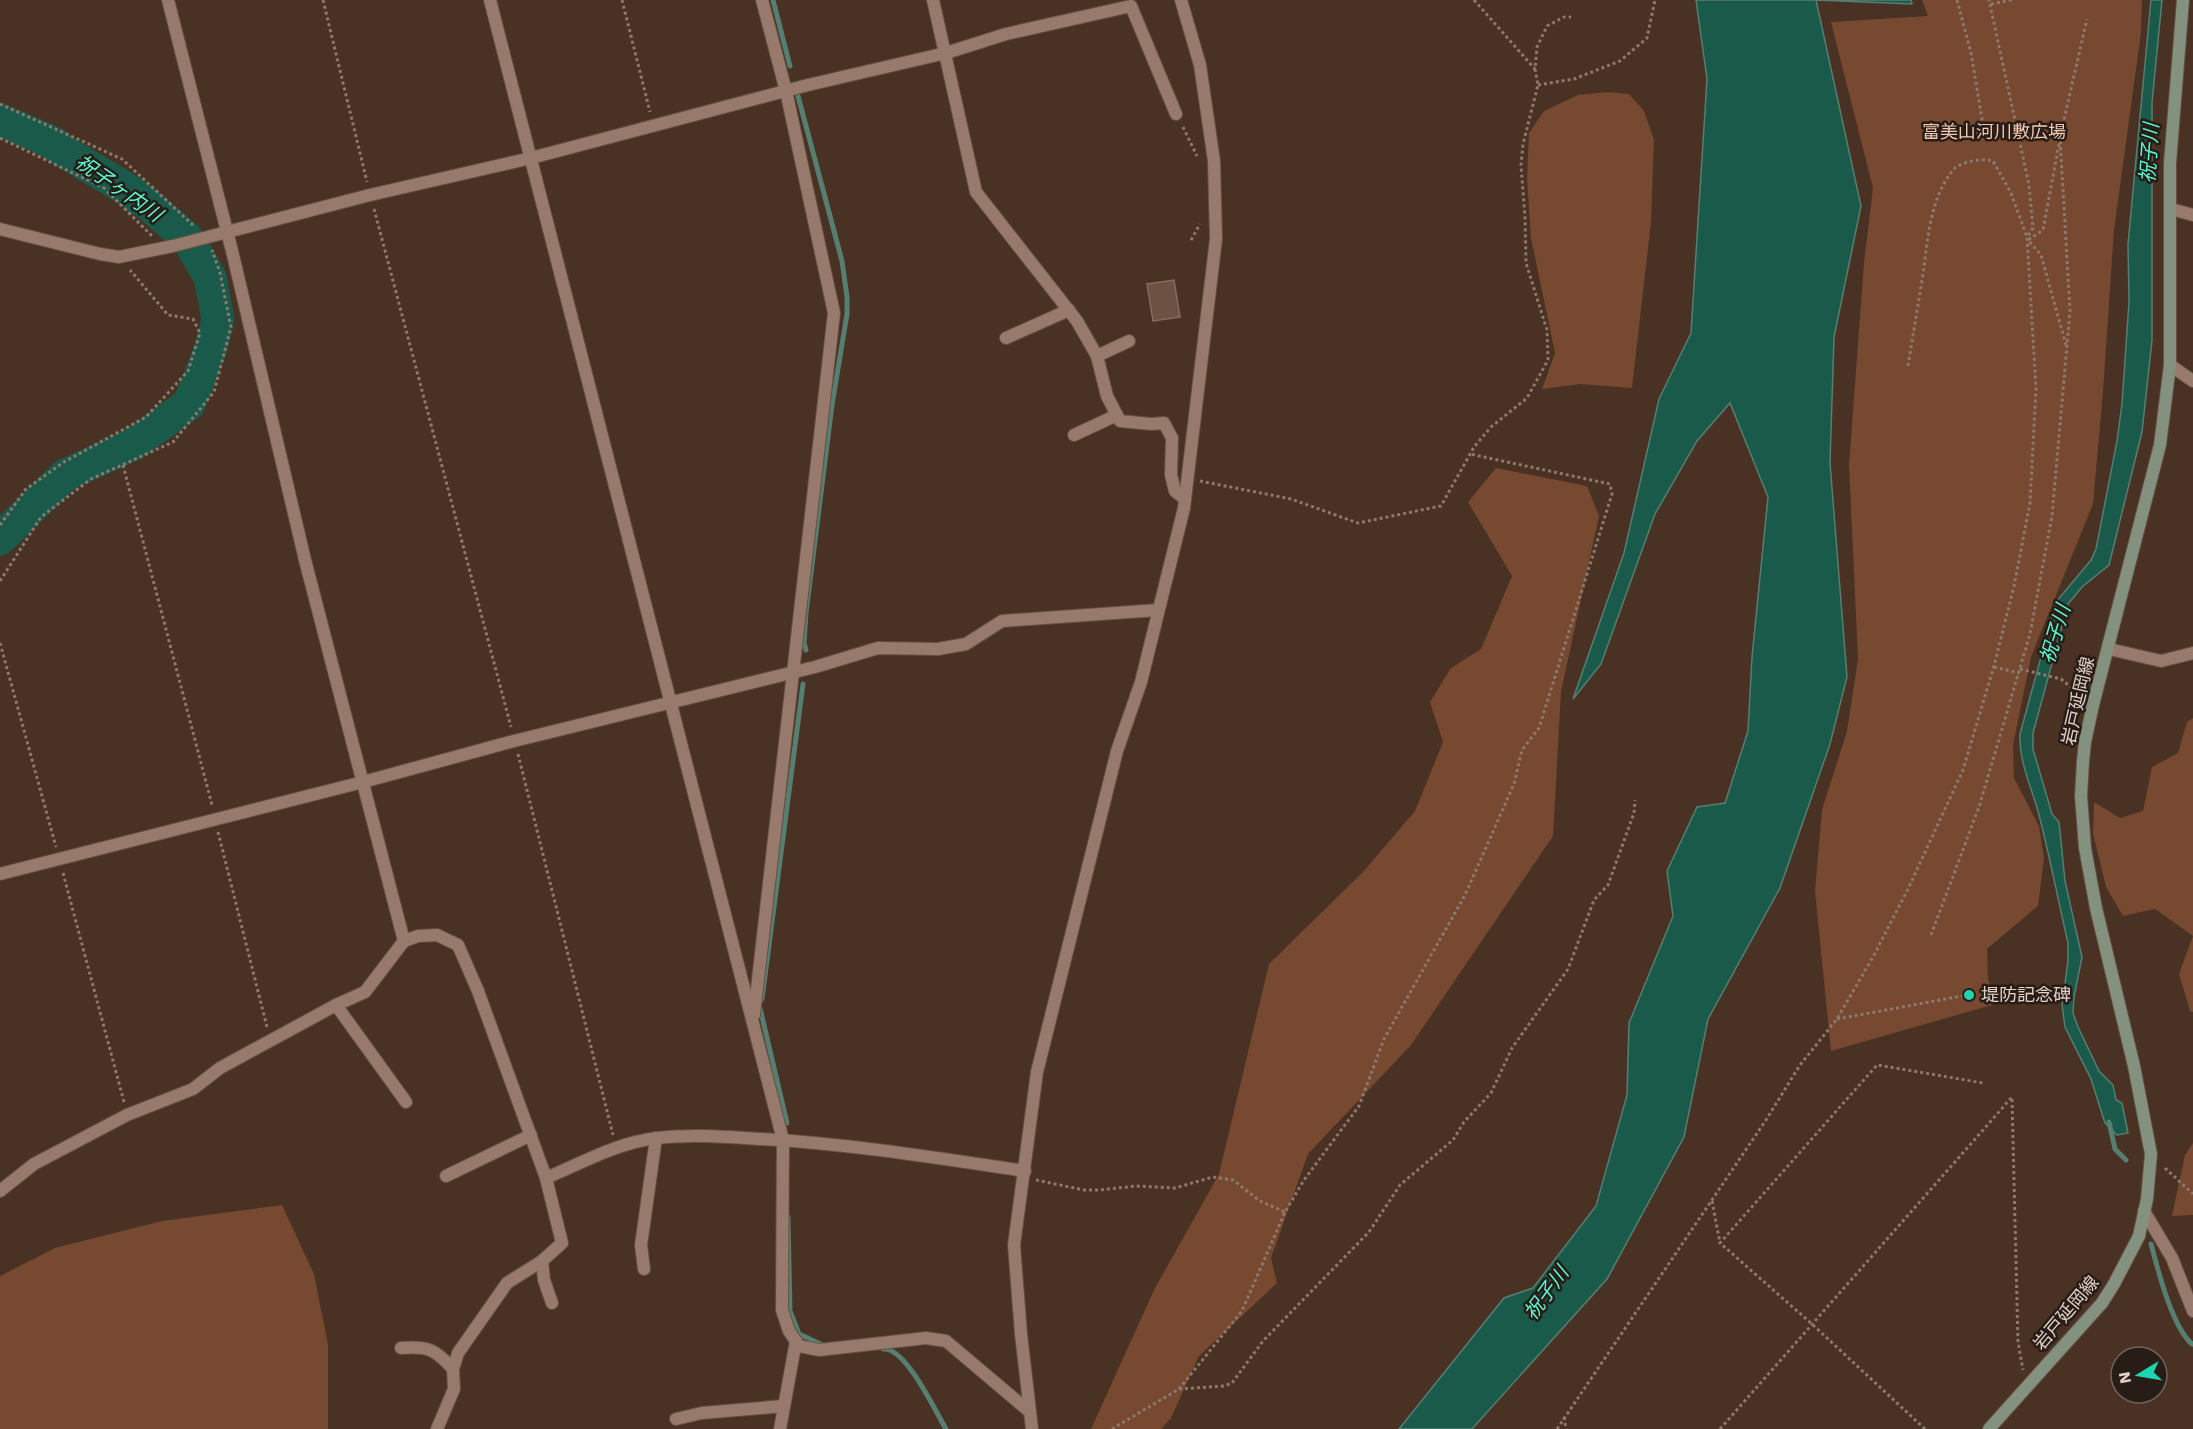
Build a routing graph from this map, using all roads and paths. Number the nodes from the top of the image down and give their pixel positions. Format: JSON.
{"nodes":[{"id":1,"x":168,"y":0,"type":"edge"},
{"id":2,"x":323,"y":0,"type":"edge"},
{"id":3,"x":490,"y":0,"type":"edge"},
{"id":4,"x":622,"y":0,"type":"edge"},
{"id":5,"x":762,"y":0,"type":"edge"},
{"id":6,"x":933,"y":0,"type":"edge"},
{"id":7,"x":1181,"y":0,"type":"edge"},
{"id":8,"x":1474,"y":0,"type":"edge"},
{"id":9,"x":1655,"y":0,"type":"edge"},
{"id":10,"x":1957,"y":0,"type":"edge"},
{"id":11,"x":2012,"y":0,"type":"edge"},
{"id":12,"x":2183,"y":0,"type":"edge"},
{"id":13,"x":1990,"y":2,"type":"edge"},
{"id":14,"x":1571,"y":17,"type":"dead end"},
{"id":15,"x":2087,"y":19,"type":"dead end"},
{"id":16,"x":946,"y":53,"type":"junction"},
{"id":17,"x":1535,"y":69,"type":"junction"},
{"id":18,"x":1538,"y":85,"type":"junction"},
{"id":19,"x":786,"y":91,"type":"junction"},
{"id":20,"x":0,"y":104,"type":"edge"},
{"id":21,"x":1176,"y":114,"type":"dead end"},
{"id":22,"x":654,"y":125,"type":"junction"},
{"id":23,"x":1983,"y":125,"type":"dead end"},
{"id":24,"x":0,"y":138,"type":"edge"},
{"id":25,"x":2060,"y":138,"type":"junction"},
{"id":26,"x":531,"y":158,"type":"junction"},
{"id":27,"x":370,"y":195,"type":"junction"},
{"id":28,"x":2170,"y":209,"type":"junction"},
{"id":29,"x":2193,"y":215,"type":"edge"},
{"id":30,"x":0,"y":229,"type":"edge"},
{"id":31,"x":227,"y":232,"type":"junction"},
{"id":32,"x":207,"y":237,"type":"junction"},
{"id":33,"x":2028,"y":239,"type":"junction"},
{"id":34,"x":168,"y":247,"type":"junction"},
{"id":35,"x":119,"y":257,"type":"junction"},
{"id":36,"x":1069,"y":310,"type":"junction"},
{"id":37,"x":1006,"y":338,"type":"dead end"},
{"id":38,"x":1129,"y":341,"type":"dead end"},
{"id":39,"x":2066,"y":346,"type":"junction"},
{"id":40,"x":1097,"y":356,"type":"junction"},
{"id":41,"x":2170,"y":365,"type":"junction"},
{"id":42,"x":1908,"y":366,"type":"dead end"},
{"id":43,"x":2193,"y":381,"type":"edge"},
{"id":44,"x":1117,"y":415,"type":"junction"},
{"id":45,"x":1074,"y":435,"type":"dead end"},
{"id":46,"x":1470,"y":454,"type":"junction"},
{"id":47,"x":123,"y":465,"type":"junction"},
{"id":48,"x":1187,"y":478,"type":"junction"},
{"id":49,"x":1185,"y":499,"type":"junction"},
{"id":50,"x":0,"y":525,"type":"edge"},
{"id":51,"x":0,"y":581,"type":"edge"},
{"id":52,"x":1158,"y":610,"type":"junction"},
{"id":53,"x":0,"y":643,"type":"edge"},
{"id":54,"x":2109,"y":649,"type":"junction"},
{"id":55,"x":2193,"y":652,"type":"edge"},
{"id":56,"x":1994,"y":666,"type":"junction"},
{"id":57,"x":2019,"y":671,"type":"junction"},
{"id":58,"x":793,"y":672,"type":"junction"},
{"id":59,"x":2073,"y":689,"type":"dead end"},
{"id":60,"x":671,"y":704,"type":"junction"},
{"id":61,"x":514,"y":741,"type":"junction"},
{"id":62,"x":363,"y":782,"type":"junction"},
{"id":63,"x":1635,"y":800,"type":"dead end"},
{"id":64,"x":215,"y":819,"type":"junction"},
{"id":65,"x":59,"y":857,"type":"junction"},
{"id":66,"x":0,"y":874,"type":"edge"},
{"id":67,"x":1931,"y":935,"type":"dead end"},
{"id":68,"x":404,"y":941,"type":"junction"},
{"id":69,"x":1973,"y":994,"type":"dead end"},
{"id":70,"x":336,"y":1005,"type":"junction"},
{"id":71,"x":1836,"y":1019,"type":"junction"},
{"id":72,"x":753,"y":1020,"type":"junction"},
{"id":73,"x":270,"y":1040,"type":"junction"},
{"id":74,"x":1983,"y":1083,"type":"dead end"},
{"id":75,"x":406,"y":1102,"type":"dead end"},
{"id":76,"x":127,"y":1115,"type":"junction"},
{"id":77,"x":531,"y":1135,"type":"junction"},
{"id":78,"x":656,"y":1138,"type":"junction"},
{"id":79,"x":783,"y":1140,"type":"junction"},
{"id":80,"x":616,"y":1148,"type":"junction"},
{"id":81,"x":2151,"y":1154,"type":"junction"},
{"id":82,"x":1024,"y":1175,"type":"junction"},
{"id":83,"x":446,"y":1176,"type":"dead end"},
{"id":84,"x":546,"y":1178,"type":"junction"},
{"id":85,"x":0,"y":1191,"type":"edge"},
{"id":86,"x":2193,"y":1194,"type":"edge"},
{"id":87,"x":1712,"y":1200,"type":"junction"},
{"id":88,"x":2144,"y":1211,"type":"junction"},
{"id":89,"x":1285,"y":1212,"type":"junction"},
{"id":90,"x":1720,"y":1243,"type":"junction"},
{"id":91,"x":542,"y":1261,"type":"junction"},
{"id":92,"x":644,"y":1269,"type":"dead end"},
{"id":93,"x":552,"y":1303,"type":"dead end"},
{"id":94,"x":2193,"y":1311,"type":"edge"},
{"id":95,"x":1813,"y":1325,"type":"junction"},
{"id":96,"x":796,"y":1341,"type":"junction"},
{"id":97,"x":402,"y":1348,"type":"dead end"},
{"id":98,"x":453,"y":1369,"type":"junction"},
{"id":99,"x":2026,"y":1388,"type":"junction"},
{"id":100,"x":1179,"y":1389,"type":"junction"},
{"id":101,"x":784,"y":1406,"type":"junction"},
{"id":102,"x":1030,"y":1412,"type":"junction"},
{"id":103,"x":1564,"y":1417,"type":"junction"},
{"id":104,"x":676,"y":1419,"type":"dead end"},
{"id":105,"x":437,"y":1429,"type":"edge"},
{"id":106,"x":780,"y":1429,"type":"edge"},
{"id":107,"x":1032,"y":1429,"type":"edge"},
{"id":108,"x":1112,"y":1429,"type":"edge"},
{"id":109,"x":1557,"y":1429,"type":"edge"},
{"id":110,"x":1566,"y":1429,"type":"edge"},
{"id":111,"x":1720,"y":1429,"type":"edge"},
{"id":112,"x":1925,"y":1429,"type":"edge"},
{"id":113,"x":1989,"y":1429,"type":"edge"}],
"edges":[{"from":1,"to":31,"type":"street"},
{"from":2,"to":27,"type":"path"},
{"from":3,"to":26,"type":"street"},
{"from":4,"to":22,"type":"path"},
{"from":5,"to":19,"type":"street"},
{"from":6,"to":16,"type":"street"},
{"from":7,"to":48,"type":"street"},
{"from":8,"to":17,"type":"path"},
{"from":9,"to":18,"type":"path"},
{"from":10,"to":23,"type":"path"},
{"from":11,"to":13,"type":"path"},
{"from":12,"to":28,"type":"main road","name":"岩戸延岡線"},
{"from":13,"to":33,"type":"path"},
{"from":14,"to":17,"type":"path"},
{"from":15,"to":25,"type":"path"},
{"from":16,"to":19,"type":"street"},
{"from":16,"to":21,"type":"street"},
{"from":16,"to":36,"type":"street"},
{"from":17,"to":18,"type":"path"},
{"from":18,"to":46,"type":"path"},
{"from":19,"to":22,"type":"street"},
{"from":19,"to":58,"type":"street"},
{"from":20,"to":32,"type":"path"},
{"from":22,"to":26,"type":"street"},
{"from":24,"to":34,"type":"path"},
{"from":25,"to":33,"type":"path"},
{"from":25,"to":39,"type":"path"},
{"from":26,"to":27,"type":"street"},
{"from":26,"to":60,"type":"street"},
{"from":27,"to":31,"type":"street"},
{"from":27,"to":61,"type":"path"},
{"from":28,"to":29,"type":"street"},
{"from":28,"to":41,"type":"main road","name":"岩戸延岡線"},
{"from":30,"to":35,"type":"street"},
{"from":31,"to":32,"type":"street"},
{"from":31,"to":62,"type":"street"},
{"from":32,"to":34,"type":"street"},
{"from":32,"to":47,"type":"path"},
{"from":33,"to":39,"type":"path"},
{"from":33,"to":42,"type":"path"},
{"from":33,"to":56,"type":"path"},
{"from":34,"to":35,"type":"street"},
{"from":35,"to":50,"type":"path"},
{"from":36,"to":37,"type":"street"},
{"from":36,"to":40,"type":"street"},
{"from":38,"to":40,"type":"street"},
{"from":39,"to":57,"type":"path"},
{"from":40,"to":44,"type":"street"},
{"from":41,"to":43,"type":"street"},
{"from":41,"to":54,"type":"main road","name":"岩戸延岡線"},
{"from":44,"to":45,"type":"street"},
{"from":44,"to":49,"type":"street"},
{"from":46,"to":48,"type":"path"},
{"from":46,"to":89,"type":"path"},
{"from":47,"to":51,"type":"path"},
{"from":47,"to":64,"type":"path"},
{"from":48,"to":49,"type":"street"},
{"from":49,"to":52,"type":"street"},
{"from":52,"to":58,"type":"street"},
{"from":52,"to":82,"type":"street"},
{"from":53,"to":65,"type":"path"},
{"from":54,"to":55,"type":"street"},
{"from":54,"to":81,"type":"main road","name":"岩戸延岡線"},
{"from":56,"to":57,"type":"path"},
{"from":56,"to":71,"type":"path"},
{"from":57,"to":59,"type":"path"},
{"from":57,"to":67,"type":"path"},
{"from":58,"to":60,"type":"street"},
{"from":58,"to":72,"type":"street"},
{"from":60,"to":61,"type":"street"},
{"from":60,"to":72,"type":"street"},
{"from":61,"to":62,"type":"street"},
{"from":61,"to":80,"type":"path"},
{"from":62,"to":64,"type":"street"},
{"from":62,"to":68,"type":"street"},
{"from":63,"to":100,"type":"path"},
{"from":64,"to":65,"type":"street"},
{"from":64,"to":73,"type":"path"},
{"from":65,"to":66,"type":"street"},
{"from":65,"to":76,"type":"path"},
{"from":68,"to":70,"type":"street"},
{"from":68,"to":77,"type":"street"},
{"from":69,"to":71,"type":"path"},
{"from":70,"to":73,"type":"street"},
{"from":70,"to":75,"type":"street"},
{"from":71,"to":87,"type":"path"},
{"from":72,"to":79,"type":"street"},
{"from":73,"to":76,"type":"street"},
{"from":74,"to":90,"type":"path"},
{"from":76,"to":85,"type":"street"},
{"from":77,"to":83,"type":"street"},
{"from":77,"to":84,"type":"street"},
{"from":78,"to":79,"type":"street"},
{"from":78,"to":80,"type":"street"},
{"from":78,"to":92,"type":"street"},
{"from":79,"to":82,"type":"street"},
{"from":79,"to":96,"type":"street"},
{"from":80,"to":84,"type":"street"},
{"from":81,"to":86,"type":"path"},
{"from":81,"to":88,"type":"main road","name":"岩戸延岡線"},
{"from":82,"to":89,"type":"path"},
{"from":82,"to":102,"type":"street"},
{"from":84,"to":91,"type":"street"},
{"from":87,"to":90,"type":"path"},
{"from":87,"to":103,"type":"path"},
{"from":88,"to":94,"type":"street"},
{"from":88,"to":99,"type":"main road","name":"岩戸延岡線"},
{"from":89,"to":100,"type":"path"},
{"from":90,"to":95,"type":"path"},
{"from":91,"to":93,"type":"street"},
{"from":91,"to":98,"type":"street"},
{"from":95,"to":99,"type":"path"},
{"from":95,"to":111,"type":"path"},
{"from":95,"to":112,"type":"path"},
{"from":96,"to":101,"type":"street"},
{"from":96,"to":102,"type":"street"},
{"from":97,"to":98,"type":"street"},
{"from":98,"to":105,"type":"street"},
{"from":99,"to":113,"type":"main road","name":"岩戸延岡線"},
{"from":100,"to":108,"type":"path"},
{"from":101,"to":104,"type":"street"},
{"from":101,"to":106,"type":"street"},
{"from":102,"to":107,"type":"street"},
{"from":103,"to":109,"type":"path"},
{"from":103,"to":110,"type":"path"}]}
